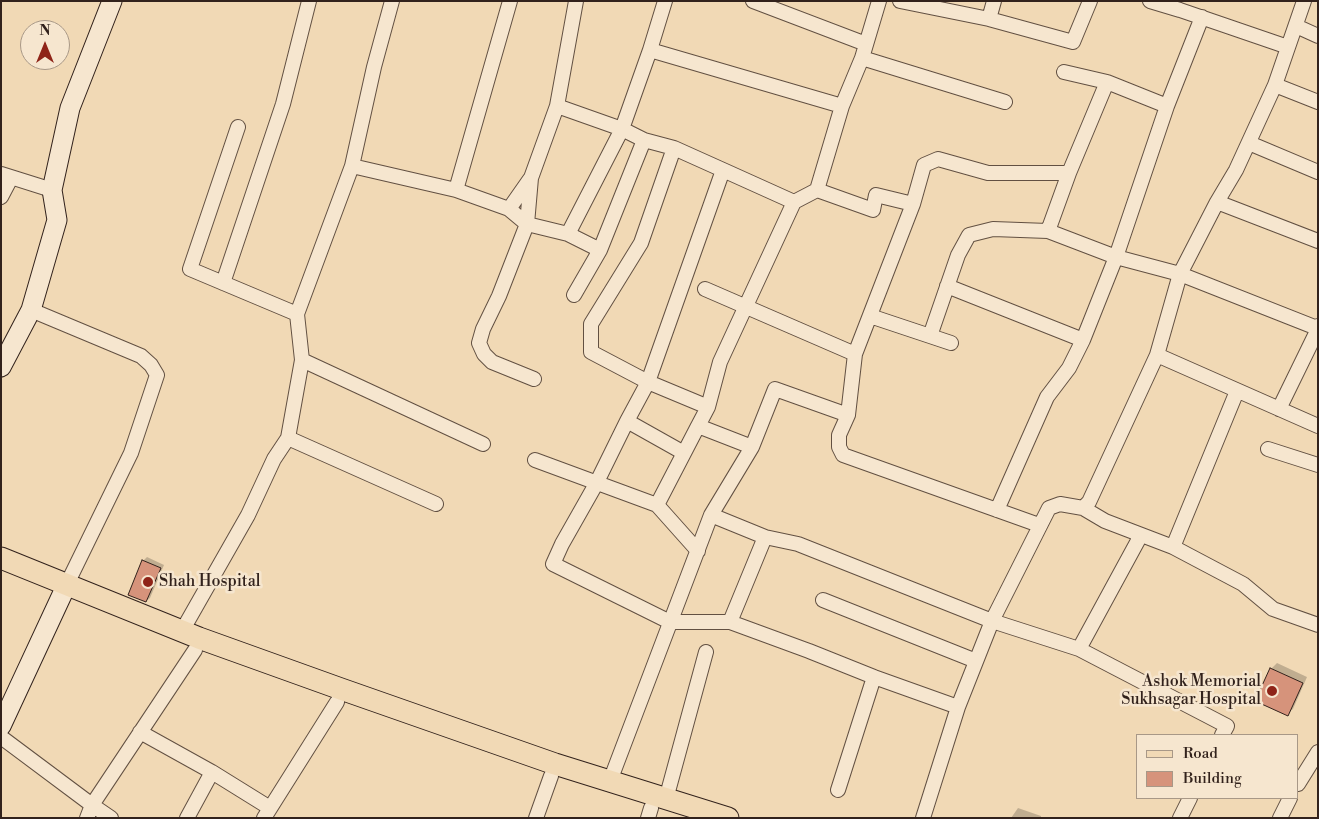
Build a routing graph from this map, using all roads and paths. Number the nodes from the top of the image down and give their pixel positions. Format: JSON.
{"nodes":[{"id":1,"x":112,"y":1,"type":"edge"},
{"id":2,"x":309,"y":1,"type":"edge"},
{"id":3,"x":392,"y":1,"type":"edge"},
{"id":4,"x":510,"y":1,"type":"edge"},
{"id":5,"x":576,"y":1,"type":"edge"},
{"id":6,"x":665,"y":1,"type":"edge"},
{"id":7,"x":753,"y":1,"type":"edge"},
{"id":8,"x":879,"y":1,"type":"edge"},
{"id":9,"x":900,"y":1,"type":"edge"},
{"id":10,"x":994,"y":1,"type":"edge"},
{"id":11,"x":1090,"y":1,"type":"edge"},
{"id":12,"x":1150,"y":1,"type":"edge"},
{"id":13,"x":1304,"y":1,"type":"edge"},
{"id":14,"x":787,"y":8,"type":"edge"},
{"id":15,"x":1202,"y":17,"type":"junction"},
{"id":16,"x":989,"y":19,"type":"junction"},
{"id":17,"x":1296,"y":26,"type":"junction"},
{"id":18,"x":1318,"y":36,"type":"edge"},
{"id":19,"x":866,"y":44,"type":"junction"},
{"id":20,"x":1288,"y":47,"type":"junction"},
{"id":21,"x":650,"y":50,"type":"junction"},
{"id":22,"x":862,"y":58,"type":"junction"},
{"id":23,"x":1064,"y":72,"type":"dead end"},
{"id":24,"x":1106,"y":82,"type":"junction"},
{"id":25,"x":1275,"y":85,"type":"junction"},
{"id":26,"x":1005,"y":102,"type":"dead end"},
{"id":27,"x":1318,"y":102,"type":"edge"},
{"id":28,"x":557,"y":106,"type":"junction"},
{"id":29,"x":842,"y":106,"type":"junction"},
{"id":30,"x":1167,"y":106,"type":"junction"},
{"id":31,"x":238,"y":127,"type":"dead end"},
{"id":32,"x":622,"y":129,"type":"junction"},
{"id":33,"x":644,"y":140,"type":"junction"},
{"id":34,"x":1249,"y":143,"type":"junction"},
{"id":35,"x":674,"y":148,"type":"junction"},
{"id":36,"x":352,"y":166,"type":"junction"},
{"id":37,"x":723,"y":170,"type":"junction"},
{"id":38,"x":1318,"y":172,"type":"edge"},
{"id":39,"x":1069,"y":173,"type":"junction"},
{"id":40,"x":6,"y":176,"type":"edge"},
{"id":41,"x":531,"y":178,"type":"junction"},
{"id":42,"x":52,"y":190,"type":"junction"},
{"id":43,"x":456,"y":190,"type":"junction"},
{"id":44,"x":817,"y":190,"type":"junction"},
{"id":45,"x":1,"y":197,"type":"edge"},
{"id":46,"x":794,"y":202,"type":"junction"},
{"id":47,"x":1217,"y":202,"type":"junction"},
{"id":48,"x":913,"y":204,"type":"junction"},
{"id":49,"x":509,"y":209,"type":"junction"},
{"id":50,"x":527,"y":224,"type":"junction"},
{"id":51,"x":1048,"y":231,"type":"junction"},
{"id":52,"x":568,"y":234,"type":"junction"},
{"id":53,"x":1318,"y":242,"type":"edge"},
{"id":54,"x":600,"y":250,"type":"junction"},
{"id":55,"x":1116,"y":256,"type":"junction"},
{"id":56,"x":1180,"y":274,"type":"junction"},
{"id":57,"x":223,"y":283,"type":"junction"},
{"id":58,"x":947,"y":286,"type":"junction"},
{"id":59,"x":705,"y":289,"type":"dead end"},
{"id":60,"x":574,"y":296,"type":"dead end"},
{"id":61,"x":745,"y":308,"type":"junction"},
{"id":62,"x":31,"y":310,"type":"junction"},
{"id":63,"x":297,"y":314,"type":"junction"},
{"id":64,"x":870,"y":316,"type":"junction"},
{"id":65,"x":1317,"y":328,"type":"edge"},
{"id":66,"x":930,"y":336,"type":"junction"},
{"id":67,"x":1083,"y":340,"type":"junction"},
{"id":68,"x":951,"y":343,"type":"dead end"},
{"id":69,"x":855,"y":354,"type":"junction"},
{"id":70,"x":1157,"y":355,"type":"junction"},
{"id":71,"x":302,"y":360,"type":"junction"},
{"id":72,"x":1,"y":367,"type":"edge"},
{"id":73,"x":534,"y":379,"type":"dead end"},
{"id":74,"x":648,"y":382,"type":"junction"},
{"id":75,"x":1237,"y":391,"type":"junction"},
{"id":76,"x":708,"y":407,"type":"junction"},
{"id":77,"x":1279,"y":408,"type":"junction"},
{"id":78,"x":848,"y":415,"type":"junction"},
{"id":79,"x":627,"y":421,"type":"junction"},
{"id":80,"x":698,"y":426,"type":"junction"},
{"id":81,"x":1318,"y":426,"type":"edge"},
{"id":82,"x":288,"y":438,"type":"junction"},
{"id":83,"x":483,"y":444,"type":"dead end"},
{"id":84,"x":752,"y":447,"type":"junction"},
{"id":85,"x":1268,"y":449,"type":"dead end"},
{"id":86,"x":684,"y":453,"type":"junction"},
{"id":87,"x":535,"y":460,"type":"dead end"},
{"id":88,"x":1318,"y":464,"type":"edge"},
{"id":89,"x":596,"y":484,"type":"junction"},
{"id":90,"x":436,"y":504,"type":"dead end"},
{"id":91,"x":657,"y":505,"type":"junction"},
{"id":92,"x":1083,"y":508,"type":"junction"},
{"id":93,"x":997,"y":510,"type":"junction"},
{"id":94,"x":712,"y":515,"type":"junction"},
{"id":95,"x":1039,"y":526,"type":"junction"},
{"id":96,"x":1140,"y":535,"type":"junction"},
{"id":97,"x":765,"y":537,"type":"junction"},
{"id":98,"x":1173,"y":548,"type":"junction"},
{"id":99,"x":698,"y":550,"type":"junction"},
{"id":100,"x":1,"y":558,"type":"edge"},
{"id":101,"x":1,"y":572,"type":"edge"},
{"id":102,"x":65,"y":590,"type":"junction"},
{"id":103,"x":823,"y":600,"type":"dead end"},
{"id":104,"x":992,"y":621,"type":"junction"},
{"id":105,"x":670,"y":622,"type":"junction"},
{"id":106,"x":730,"y":622,"type":"junction"},
{"id":107,"x":1318,"y":625,"type":"edge"},
{"id":108,"x":182,"y":631,"type":"junction"},
{"id":109,"x":1079,"y":649,"type":"junction"},
{"id":110,"x":195,"y":650,"type":"junction"},
{"id":111,"x":706,"y":652,"type":"dead end"},
{"id":112,"x":976,"y":661,"type":"junction"},
{"id":113,"x":874,"y":678,"type":"junction"},
{"id":114,"x":336,"y":702,"type":"junction"},
{"id":115,"x":958,"y":707,"type":"junction"},
{"id":116,"x":1,"y":726,"type":"edge"},
{"id":117,"x":140,"y":732,"type":"junction"},
{"id":118,"x":1223,"y":734,"type":"edge"},
{"id":119,"x":1,"y":737,"type":"edge"},
{"id":120,"x":1318,"y":752,"type":"edge"},
{"id":121,"x":212,"y":772,"type":"junction"},
{"id":122,"x":551,"y":776,"type":"junction"},
{"id":123,"x":610,"y":781,"type":"junction"},
{"id":124,"x":1299,"y":782,"type":"edge"},
{"id":125,"x":838,"y":790,"type":"dead end"},
{"id":126,"x":1190,"y":799,"type":"edge"},
{"id":127,"x":1290,"y":799,"type":"edge"},
{"id":128,"x":655,"y":808,"type":"edge"},
{"id":129,"x":89,"y":812,"type":"edge"},
{"id":130,"x":267,"y":813,"type":"edge"},
{"id":131,"x":717,"y":816,"type":"edge"},
{"id":132,"x":111,"y":818,"type":"edge"},
{"id":133,"x":187,"y":818,"type":"edge"},
{"id":134,"x":536,"y":818,"type":"edge"},
{"id":135,"x":683,"y":818,"type":"edge"},
{"id":136,"x":922,"y":818,"type":"edge"},
{"id":137,"x":1180,"y":818,"type":"edge"},
{"id":138,"x":1280,"y":818,"type":"edge"}],
"edges":[{"from":1,"to":42,"type":"street"},
{"from":2,"to":57,"type":"street"},
{"from":3,"to":36,"type":"street"},
{"from":4,"to":43,"type":"street"},
{"from":5,"to":28,"type":"street"},
{"from":6,"to":21,"type":"street"},
{"from":7,"to":14,"type":"street"},
{"from":8,"to":19,"type":"street"},
{"from":9,"to":16,"type":"street"},
{"from":10,"to":16,"type":"street"},
{"from":11,"to":16,"type":"street"},
{"from":12,"to":15,"type":"street"},
{"from":13,"to":17,"type":"street"},
{"from":14,"to":19,"type":"street"},
{"from":15,"to":20,"type":"street"},
{"from":15,"to":30,"type":"street"},
{"from":17,"to":18,"type":"street"},
{"from":17,"to":20,"type":"street"},
{"from":19,"to":22,"type":"street"},
{"from":20,"to":25,"type":"street"},
{"from":21,"to":29,"type":"street"},
{"from":21,"to":32,"type":"street"},
{"from":22,"to":26,"type":"street"},
{"from":22,"to":29,"type":"street"},
{"from":23,"to":24,"type":"street"},
{"from":24,"to":30,"type":"street"},
{"from":24,"to":39,"type":"street"},
{"from":25,"to":27,"type":"street"},
{"from":25,"to":34,"type":"street"},
{"from":28,"to":32,"type":"street"},
{"from":28,"to":41,"type":"street"},
{"from":29,"to":44,"type":"street"},
{"from":30,"to":55,"type":"street"},
{"from":31,"to":57,"type":"street"},
{"from":32,"to":33,"type":"street"},
{"from":32,"to":52,"type":"street"},
{"from":33,"to":35,"type":"street"},
{"from":33,"to":54,"type":"street"},
{"from":34,"to":38,"type":"street"},
{"from":34,"to":47,"type":"street"},
{"from":35,"to":37,"type":"street"},
{"from":35,"to":74,"type":"street"},
{"from":36,"to":43,"type":"street"},
{"from":36,"to":63,"type":"street"},
{"from":37,"to":46,"type":"street"},
{"from":37,"to":74,"type":"street"},
{"from":39,"to":48,"type":"street"},
{"from":39,"to":51,"type":"street"},
{"from":40,"to":42,"type":"street"},
{"from":40,"to":45,"type":"street"},
{"from":41,"to":49,"type":"street"},
{"from":41,"to":50,"type":"street"},
{"from":42,"to":62,"type":"street"},
{"from":43,"to":49,"type":"street"},
{"from":44,"to":46,"type":"street"},
{"from":44,"to":48,"type":"street"},
{"from":46,"to":61,"type":"street"},
{"from":47,"to":53,"type":"street"},
{"from":47,"to":56,"type":"street"},
{"from":48,"to":64,"type":"street"},
{"from":49,"to":50,"type":"street"},
{"from":50,"to":52,"type":"street"},
{"from":50,"to":73,"type":"street"},
{"from":51,"to":55,"type":"street"},
{"from":51,"to":58,"type":"street"},
{"from":52,"to":54,"type":"street"},
{"from":54,"to":60,"type":"street"},
{"from":55,"to":56,"type":"street"},
{"from":55,"to":67,"type":"street"},
{"from":56,"to":65,"type":"street"},
{"from":56,"to":70,"type":"street"},
{"from":57,"to":63,"type":"street"},
{"from":58,"to":66,"type":"street"},
{"from":58,"to":67,"type":"street"},
{"from":59,"to":61,"type":"street"},
{"from":61,"to":69,"type":"street"},
{"from":61,"to":76,"type":"street"},
{"from":62,"to":72,"type":"street"},
{"from":62,"to":102,"type":"street"},
{"from":63,"to":71,"type":"street"},
{"from":64,"to":66,"type":"street"},
{"from":64,"to":69,"type":"street"},
{"from":65,"to":77,"type":"street"},
{"from":66,"to":68,"type":"street"},
{"from":67,"to":93,"type":"street"},
{"from":69,"to":78,"type":"street"},
{"from":70,"to":75,"type":"street"},
{"from":70,"to":92,"type":"street"},
{"from":71,"to":82,"type":"street"},
{"from":71,"to":83,"type":"street"},
{"from":74,"to":76,"type":"street"},
{"from":74,"to":79,"type":"street"},
{"from":75,"to":77,"type":"street"},
{"from":75,"to":98,"type":"street"},
{"from":76,"to":80,"type":"street"},
{"from":77,"to":81,"type":"street"},
{"from":78,"to":84,"type":"street"},
{"from":78,"to":93,"type":"street"},
{"from":79,"to":86,"type":"street"},
{"from":79,"to":89,"type":"street"},
{"from":80,"to":84,"type":"street"},
{"from":80,"to":86,"type":"street"},
{"from":82,"to":90,"type":"street"},
{"from":82,"to":108,"type":"street"},
{"from":84,"to":94,"type":"street"},
{"from":85,"to":88,"type":"street"},
{"from":86,"to":91,"type":"street"},
{"from":87,"to":89,"type":"street"},
{"from":89,"to":91,"type":"street"},
{"from":89,"to":105,"type":"street"},
{"from":91,"to":99,"type":"street"},
{"from":92,"to":95,"type":"street"},
{"from":92,"to":96,"type":"street"},
{"from":93,"to":95,"type":"street"},
{"from":94,"to":97,"type":"street"},
{"from":94,"to":99,"type":"street"},
{"from":95,"to":104,"type":"street"},
{"from":96,"to":98,"type":"street"},
{"from":96,"to":109,"type":"street"},
{"from":97,"to":104,"type":"street"},
{"from":97,"to":106,"type":"street"},
{"from":98,"to":107,"type":"street"},
{"from":99,"to":105,"type":"street"},
{"from":100,"to":102,"type":"main road"},
{"from":101,"to":102,"type":"main road"},
{"from":102,"to":108,"type":"main road"},
{"from":102,"to":110,"type":"main road"},
{"from":102,"to":116,"type":"street"},
{"from":103,"to":112,"type":"street"},
{"from":104,"to":109,"type":"street"},
{"from":104,"to":112,"type":"street"},
{"from":105,"to":106,"type":"street"},
{"from":105,"to":123,"type":"street"},
{"from":106,"to":113,"type":"street"},
{"from":108,"to":123,"type":"main road"},
{"from":109,"to":118,"type":"street"},
{"from":110,"to":114,"type":"main road"},
{"from":110,"to":117,"type":"street"},
{"from":111,"to":128,"type":"street"},
{"from":112,"to":115,"type":"street"},
{"from":113,"to":115,"type":"street"},
{"from":113,"to":125,"type":"street"},
{"from":114,"to":122,"type":"main road"},
{"from":114,"to":130,"type":"street"},
{"from":115,"to":136,"type":"street"},
{"from":117,"to":121,"type":"street"},
{"from":117,"to":129,"type":"street"},
{"from":119,"to":129,"type":"street"},
{"from":120,"to":124,"type":"street"},
{"from":121,"to":130,"type":"street"},
{"from":121,"to":133,"type":"street"},
{"from":122,"to":128,"type":"main road"},
{"from":122,"to":134,"type":"street"},
{"from":123,"to":128,"type":"main road"},
{"from":126,"to":137,"type":"street"},
{"from":127,"to":138,"type":"street"},
{"from":128,"to":131,"type":"main road"},
{"from":128,"to":135,"type":"main road"},
{"from":129,"to":132,"type":"street"}]}
